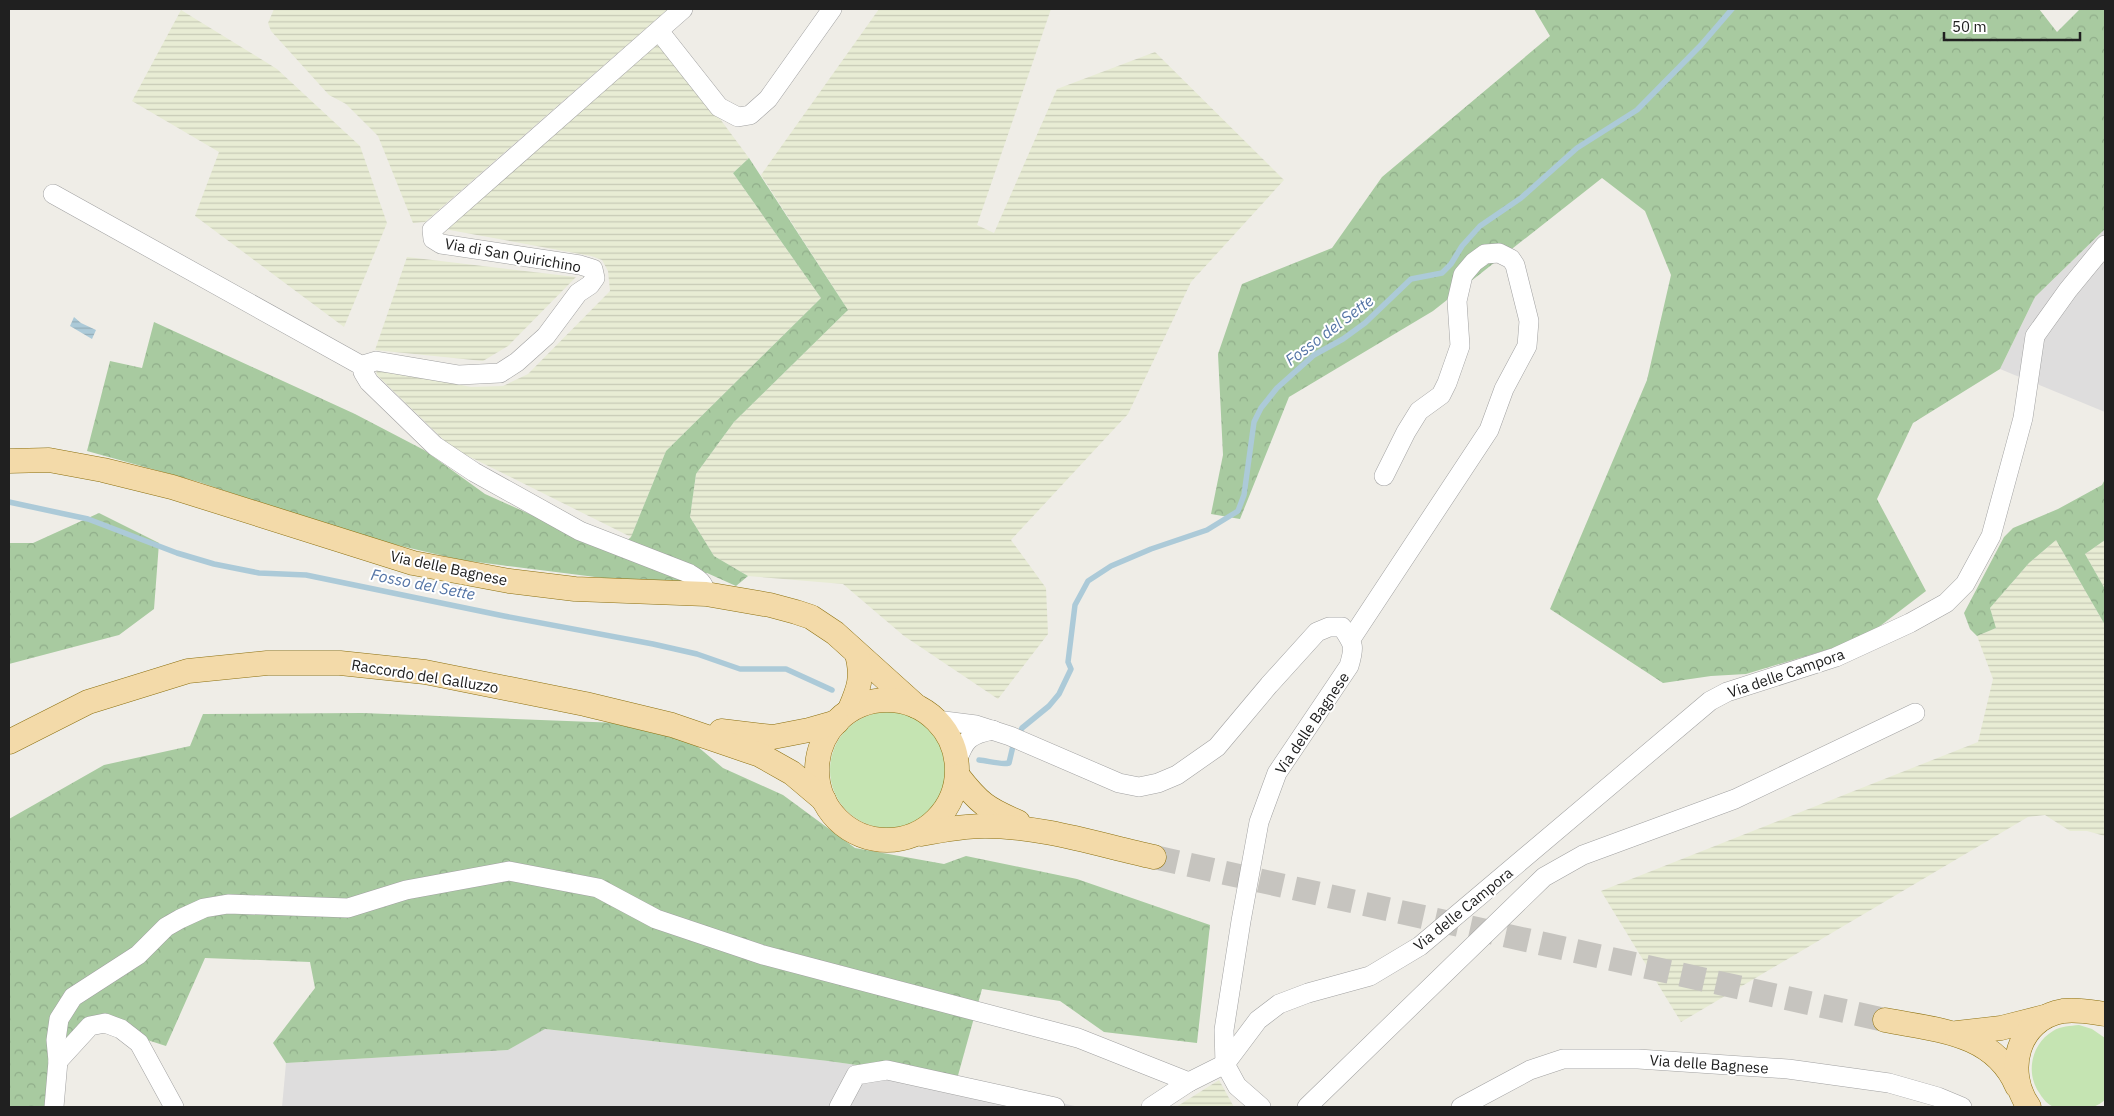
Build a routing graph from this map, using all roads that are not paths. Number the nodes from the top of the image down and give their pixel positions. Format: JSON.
{"nodes":[{"id":1,"x":683,"y":9,"type":"edge"},
{"id":2,"x":832,"y":9,"type":"edge"},
{"id":3,"x":659,"y":31,"type":"junction"},
{"id":4,"x":54,"y":194,"type":"dead end"},
{"id":5,"x":2105,"y":245,"type":"edge"},
{"id":6,"x":364,"y":367,"type":"junction"},
{"id":7,"x":9,"y":461,"type":"edge"},
{"id":8,"x":1384,"y":476,"type":"dead end"},
{"id":9,"x":706,"y":594,"type":"junction"},
{"id":10,"x":1351,"y":639,"type":"junction"},
{"id":11,"x":857,"y":654,"type":"junction"},
{"id":12,"x":916,"y":706,"type":"junction"},
{"id":13,"x":1915,"y":713,"type":"dead end"},
{"id":14,"x":843,"y":715,"type":"junction"},
{"id":15,"x":936,"y":720,"type":"junction"},
{"id":16,"x":672,"y":725,"type":"junction"},
{"id":17,"x":1001,"y":733,"type":"junction"},
{"id":18,"x":9,"y":742,"type":"edge"},
{"id":19,"x":957,"y":769,"type":"junction"},
{"id":20,"x":824,"y":800,"type":"junction"},
{"id":21,"x":1036,"y":830,"type":"junction"},
{"id":22,"x":917,"y":834,"type":"junction"},
{"id":23,"x":1154,"y":858,"type":"tunnel mouth"},
{"id":24,"x":2062,"y":1011,"type":"junction"},
{"id":25,"x":2100,"y":1015,"type":"edge"},
{"id":26,"x":1885,"y":1020,"type":"tunnel mouth"},
{"id":27,"x":1953,"y":1033,"type":"junction"},
{"id":28,"x":58,"y":1062,"type":"junction"},
{"id":29,"x":1225,"y":1064,"type":"junction"},
{"id":30,"x":1189,"y":1082,"type":"junction"},
{"id":31,"x":2024,"y":1099,"type":"edge"},
{"id":32,"x":54,"y":1107,"type":"edge"},
{"id":33,"x":174,"y":1107,"type":"edge"},
{"id":34,"x":838,"y":1107,"type":"edge"},
{"id":35,"x":1055,"y":1107,"type":"edge"},
{"id":36,"x":1152,"y":1107,"type":"edge"},
{"id":37,"x":1261,"y":1107,"type":"edge"},
{"id":38,"x":1307,"y":1107,"type":"edge"},
{"id":39,"x":1461,"y":1107,"type":"edge"},
{"id":40,"x":1962,"y":1107,"type":"edge"}],
"edges":[{"from":1,"to":3,"type":"street","name":"Via di San Quirichino"},
{"from":2,"to":3,"type":"street"},
{"from":3,"to":6,"type":"street","name":"Via di San Quirichino"},
{"from":4,"to":6,"type":"street"},
{"from":5,"to":29,"type":"street","name":"Via delle Campora"},
{"from":6,"to":9,"type":"street"},
{"from":7,"to":9,"type":"main road","name":"Via delle Bagnese"},
{"from":8,"to":10,"type":"street"},
{"from":9,"to":11,"type":"main road","name":"Via delle Bagnese"},
{"from":10,"to":17,"type":"street"},
{"from":10,"to":29,"type":"street","name":"Via delle Bagnese"},
{"from":11,"to":12,"type":"main road","name":"Via delle Bagnese"},
{"from":11,"to":14,"type":"main road"},
{"from":12,"to":14,"type":"main road"},
{"from":12,"to":15,"type":"main road"},
{"from":13,"to":38,"type":"street"},
{"from":14,"to":16,"type":"main road","name":"Raccordo del Galluzzo"},
{"from":14,"to":20,"type":"main road"},
{"from":15,"to":17,"type":"street"},
{"from":15,"to":19,"type":"main road"},
{"from":16,"to":18,"type":"main road","name":"Raccordo del Galluzzo"},
{"from":16,"to":20,"type":"main road","name":"Raccordo del Galluzzo"},
{"from":17,"to":19,"type":"street"},
{"from":19,"to":21,"type":"main road"},
{"from":19,"to":22,"type":"main road"},
{"from":20,"to":22,"type":"main road"},
{"from":21,"to":22,"type":"main road"},
{"from":21,"to":23,"type":"main road"},
{"from":24,"to":25,"type":"main road"},
{"from":24,"to":27,"type":"main road"},
{"from":24,"to":31,"type":"main road"},
{"from":26,"to":27,"type":"main road"},
{"from":27,"to":31,"type":"main road"},
{"from":28,"to":30,"type":"street"},
{"from":28,"to":32,"type":"street"},
{"from":28,"to":33,"type":"street"},
{"from":29,"to":30,"type":"street"},
{"from":29,"to":37,"type":"street","name":"Via delle Bagnese"},
{"from":30,"to":36,"type":"street"},
{"from":34,"to":35,"type":"street"},
{"from":39,"to":40,"type":"street","name":"Via delle Bagnese"}]}
